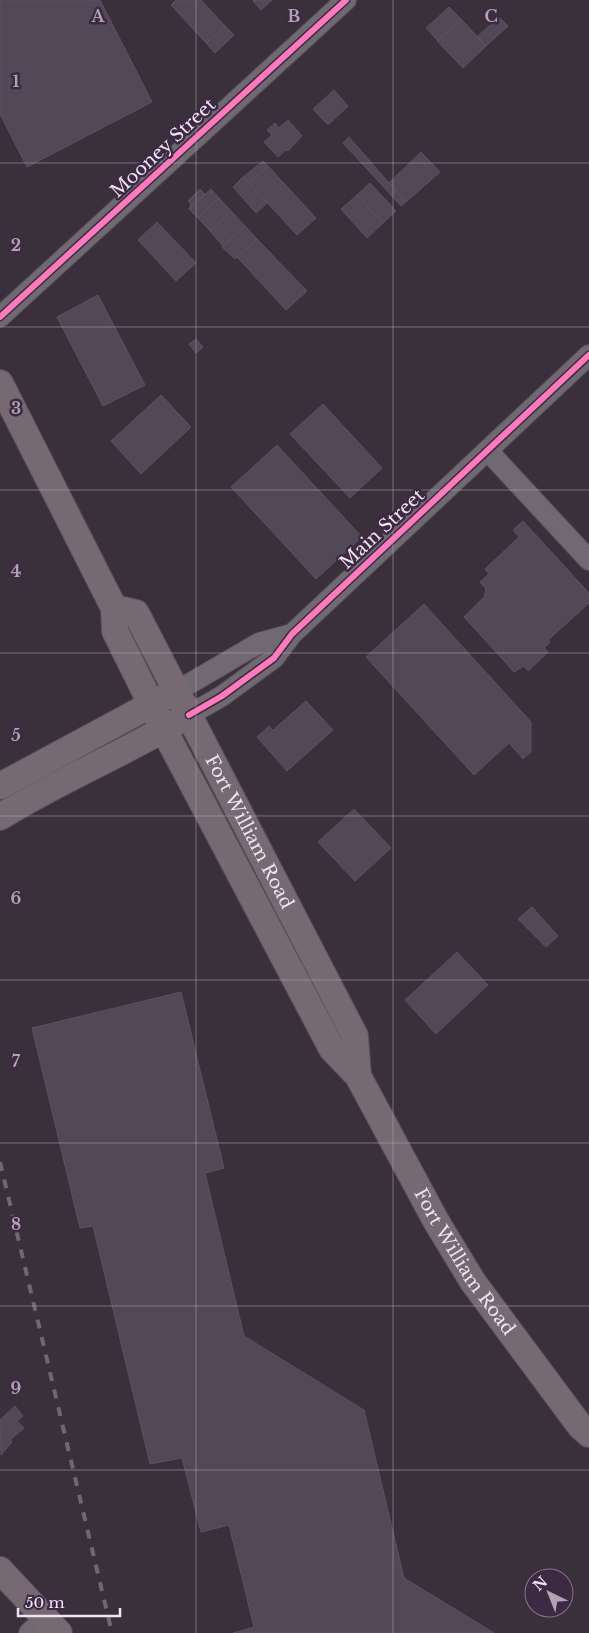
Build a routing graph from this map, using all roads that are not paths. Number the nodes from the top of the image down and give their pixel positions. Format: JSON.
{"nodes":[{"id":1,"x":346,"y":0,"type":"edge"},
{"id":2,"x":0,"y":318,"type":"edge"},
{"id":3,"x":589,"y":355,"type":"edge"},
{"id":4,"x":0,"y":383,"type":"edge"},
{"id":5,"x":488,"y":451,"type":"junction"},
{"id":6,"x":589,"y":560,"type":"edge"},
{"id":7,"x":114,"y":608,"type":"junction"},
{"id":8,"x":292,"y":634,"type":"junction"},
{"id":9,"x":177,"y":691,"type":"junction"},
{"id":10,"x":152,"y":704,"type":"junction"},
{"id":11,"x":189,"y":715,"type":"junction"},
{"id":12,"x":164,"y":730,"type":"junction"},
{"id":13,"x":0,"y":786,"type":"edge"},
{"id":14,"x":0,"y":817,"type":"edge"},
{"id":15,"x":358,"y":1076,"type":"junction"},
{"id":16,"x":589,"y":1434,"type":"edge"},
{"id":17,"x":0,"y":1570,"type":"edge"},
{"id":18,"x":44,"y":1628,"type":"edge"}],
"edges":[{"from":1,"to":2,"type":"street","name":"Mooney Street"},
{"from":3,"to":5,"type":"street","name":"Main Street"},
{"from":4,"to":7,"type":"main road","name":"Fort William Road"},
{"from":5,"to":6,"type":"street"},
{"from":5,"to":8,"type":"street","name":"Main Street"},
{"from":7,"to":9,"type":"main road","name":"Fort William Road"},
{"from":7,"to":10,"type":"main road","name":"Fort William Road"},
{"from":8,"to":9,"type":"street","name":"Main Street"},
{"from":8,"to":11,"type":"street","name":"Main Street"},
{"from":9,"to":10,"type":"main road"},
{"from":9,"to":11,"type":"main road","name":"Fort William Road"},
{"from":10,"to":12,"type":"main road","name":"Fort William Road"},
{"from":10,"to":13,"type":"main road"},
{"from":11,"to":12,"type":"main road"},
{"from":11,"to":15,"type":"main road","name":"Fort William Road"},
{"from":12,"to":14,"type":"main road"},
{"from":12,"to":15,"type":"main road","name":"Fort William Road"},
{"from":15,"to":16,"type":"main road","name":"Fort William Road"},
{"from":17,"to":18,"type":"main road"}]}
